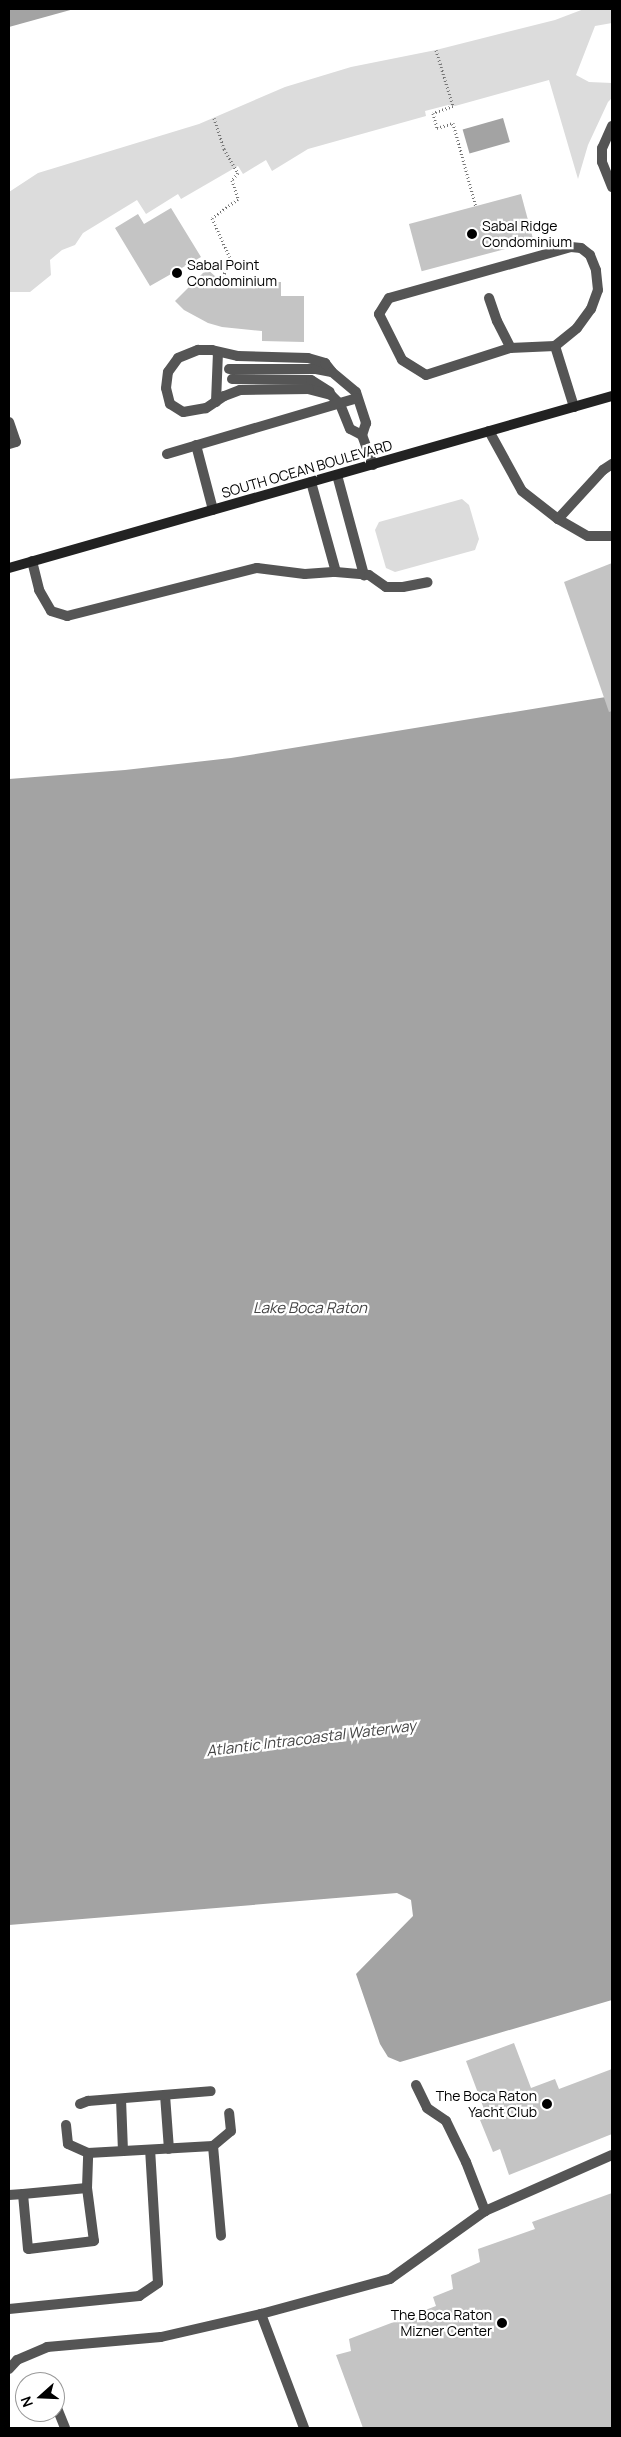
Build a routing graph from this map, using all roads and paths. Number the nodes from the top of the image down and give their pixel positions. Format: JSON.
{"nodes":[{"id":1,"x":436,"y":50,"type":"dead end"},
{"id":2,"x":214,"y":118,"type":"dead end"},
{"id":3,"x":612,"y":126,"type":"edge"},
{"id":4,"x":612,"y":187,"type":"edge"},
{"id":5,"x":476,"y":207,"type":"dead end"},
{"id":6,"x":222,"y":280,"type":"dead end"},
{"id":7,"x":489,"y":298,"type":"dead end"},
{"id":8,"x":555,"y":346,"type":"junction"},
{"id":9,"x":511,"y":348,"type":"junction"},
{"id":10,"x":218,"y":352,"type":"junction"},
{"id":11,"x":332,"y":372,"type":"junction"},
{"id":12,"x":332,"y":395,"type":"junction"},
{"id":13,"x":612,"y":396,"type":"edge"},
{"id":14,"x":358,"y":398,"type":"junction"},
{"id":15,"x":216,"y":402,"type":"junction"},
{"id":16,"x":340,"y":404,"type":"junction"},
{"id":17,"x":574,"y":407,"type":"junction"},
{"id":18,"x":9,"y":422,"type":"edge"},
{"id":19,"x":489,"y":431,"type":"junction"},
{"id":20,"x":362,"y":435,"type":"junction"},
{"id":21,"x":9,"y":444,"type":"edge"},
{"id":22,"x":196,"y":445,"type":"junction"},
{"id":23,"x":168,"y":454,"type":"dead end"},
{"id":24,"x":373,"y":464,"type":"junction"},
{"id":25,"x":612,"y":464,"type":"edge"},
{"id":26,"x":337,"y":475,"type":"junction"},
{"id":27,"x":311,"y":482,"type":"junction"},
{"id":28,"x":213,"y":510,"type":"junction"},
{"id":29,"x":558,"y":520,"type":"junction"},
{"id":30,"x":612,"y":536,"type":"edge"},
{"id":31,"x":32,"y":561,"type":"junction"},
{"id":32,"x":9,"y":568,"type":"edge"},
{"id":33,"x":336,"y":572,"type":"junction"},
{"id":34,"x":364,"y":574,"type":"junction"},
{"id":35,"x":428,"y":582,"type":"dead end"},
{"id":36,"x":416,"y":2085,"type":"dead end"},
{"id":37,"x":211,"y":2091,"type":"dead end"},
{"id":38,"x":165,"y":2095,"type":"junction"},
{"id":39,"x":121,"y":2099,"type":"junction"},
{"id":40,"x":80,"y":2104,"type":"dead end"},
{"id":41,"x":229,"y":2114,"type":"dead end"},
{"id":42,"x":66,"y":2125,"type":"dead end"},
{"id":43,"x":213,"y":2146,"type":"junction"},
{"id":44,"x":169,"y":2149,"type":"junction"},
{"id":45,"x":150,"y":2150,"type":"junction"},
{"id":46,"x":123,"y":2151,"type":"junction"},
{"id":47,"x":88,"y":2153,"type":"junction"},
{"id":48,"x":612,"y":2155,"type":"edge"},
{"id":49,"x":87,"y":2188,"type":"junction"},
{"id":50,"x":23,"y":2194,"type":"junction"},
{"id":51,"x":9,"y":2195,"type":"edge"},
{"id":52,"x":485,"y":2211,"type":"junction"},
{"id":53,"x":221,"y":2236,"type":"dead end"},
{"id":54,"x":9,"y":2309,"type":"edge"},
{"id":55,"x":261,"y":2314,"type":"junction"},
{"id":56,"x":9,"y":2370,"type":"edge"},
{"id":57,"x":304,"y":2428,"type":"edge"}],
"edges":[{"from":1,"to":5,"type":"path"},
{"from":2,"to":6,"type":"path"},
{"from":3,"to":4,"type":"lane"},
{"from":7,"to":9,"type":"lane"},
{"from":8,"to":9,"type":"lane"},
{"from":8,"to":9,"type":"lane"},
{"from":8,"to":17,"type":"lane"},
{"from":10,"to":11,"type":"lane"},
{"from":10,"to":15,"type":"lane"},
{"from":10,"to":15,"type":"lane"},
{"from":11,"to":12,"type":"lane"},
{"from":11,"to":14,"type":"lane"},
{"from":12,"to":15,"type":"lane"},
{"from":12,"to":16,"type":"lane"},
{"from":13,"to":17,"type":"main road","name":"SOUTH OCEAN BOULEVARD"},
{"from":14,"to":16,"type":"lane"},
{"from":14,"to":20,"type":"lane"},
{"from":16,"to":20,"type":"lane"},
{"from":16,"to":22,"type":"lane"},
{"from":17,"to":19,"type":"main road","name":"SOUTH OCEAN BOULEVARD"},
{"from":18,"to":21,"type":"lane"},
{"from":19,"to":24,"type":"main road","name":"SOUTH OCEAN BOULEVARD"},
{"from":19,"to":29,"type":"lane"},
{"from":20,"to":24,"type":"lane"},
{"from":22,"to":23,"type":"lane"},
{"from":22,"to":28,"type":"lane"},
{"from":24,"to":26,"type":"main road","name":"SOUTH OCEAN BOULEVARD"},
{"from":25,"to":29,"type":"lane"},
{"from":26,"to":27,"type":"main road","name":"SOUTH OCEAN BOULEVARD"},
{"from":26,"to":34,"type":"lane"},
{"from":27,"to":28,"type":"main road","name":"SOUTH OCEAN BOULEVARD"},
{"from":27,"to":33,"type":"lane"},
{"from":28,"to":31,"type":"main road","name":"SOUTH OCEAN BOULEVARD"},
{"from":29,"to":30,"type":"lane"},
{"from":31,"to":32,"type":"main road","name":"SOUTH OCEAN BOULEVARD"},
{"from":31,"to":33,"type":"lane"},
{"from":33,"to":34,"type":"lane"},
{"from":34,"to":35,"type":"lane"},
{"from":36,"to":52,"type":"lane"},
{"from":37,"to":38,"type":"lane"},
{"from":38,"to":39,"type":"lane"},
{"from":38,"to":44,"type":"lane"},
{"from":39,"to":40,"type":"lane"},
{"from":39,"to":46,"type":"lane"},
{"from":41,"to":43,"type":"lane"},
{"from":42,"to":47,"type":"lane"},
{"from":43,"to":44,"type":"lane"},
{"from":43,"to":53,"type":"lane"},
{"from":44,"to":45,"type":"lane"},
{"from":45,"to":46,"type":"lane"},
{"from":45,"to":54,"type":"lane"},
{"from":46,"to":47,"type":"lane"},
{"from":47,"to":49,"type":"lane"},
{"from":48,"to":52,"type":"lane"},
{"from":49,"to":50,"type":"lane"},
{"from":49,"to":50,"type":"lane"},
{"from":50,"to":51,"type":"lane"},
{"from":52,"to":55,"type":"lane"},
{"from":55,"to":56,"type":"lane"},
{"from":55,"to":57,"type":"lane"}]}
